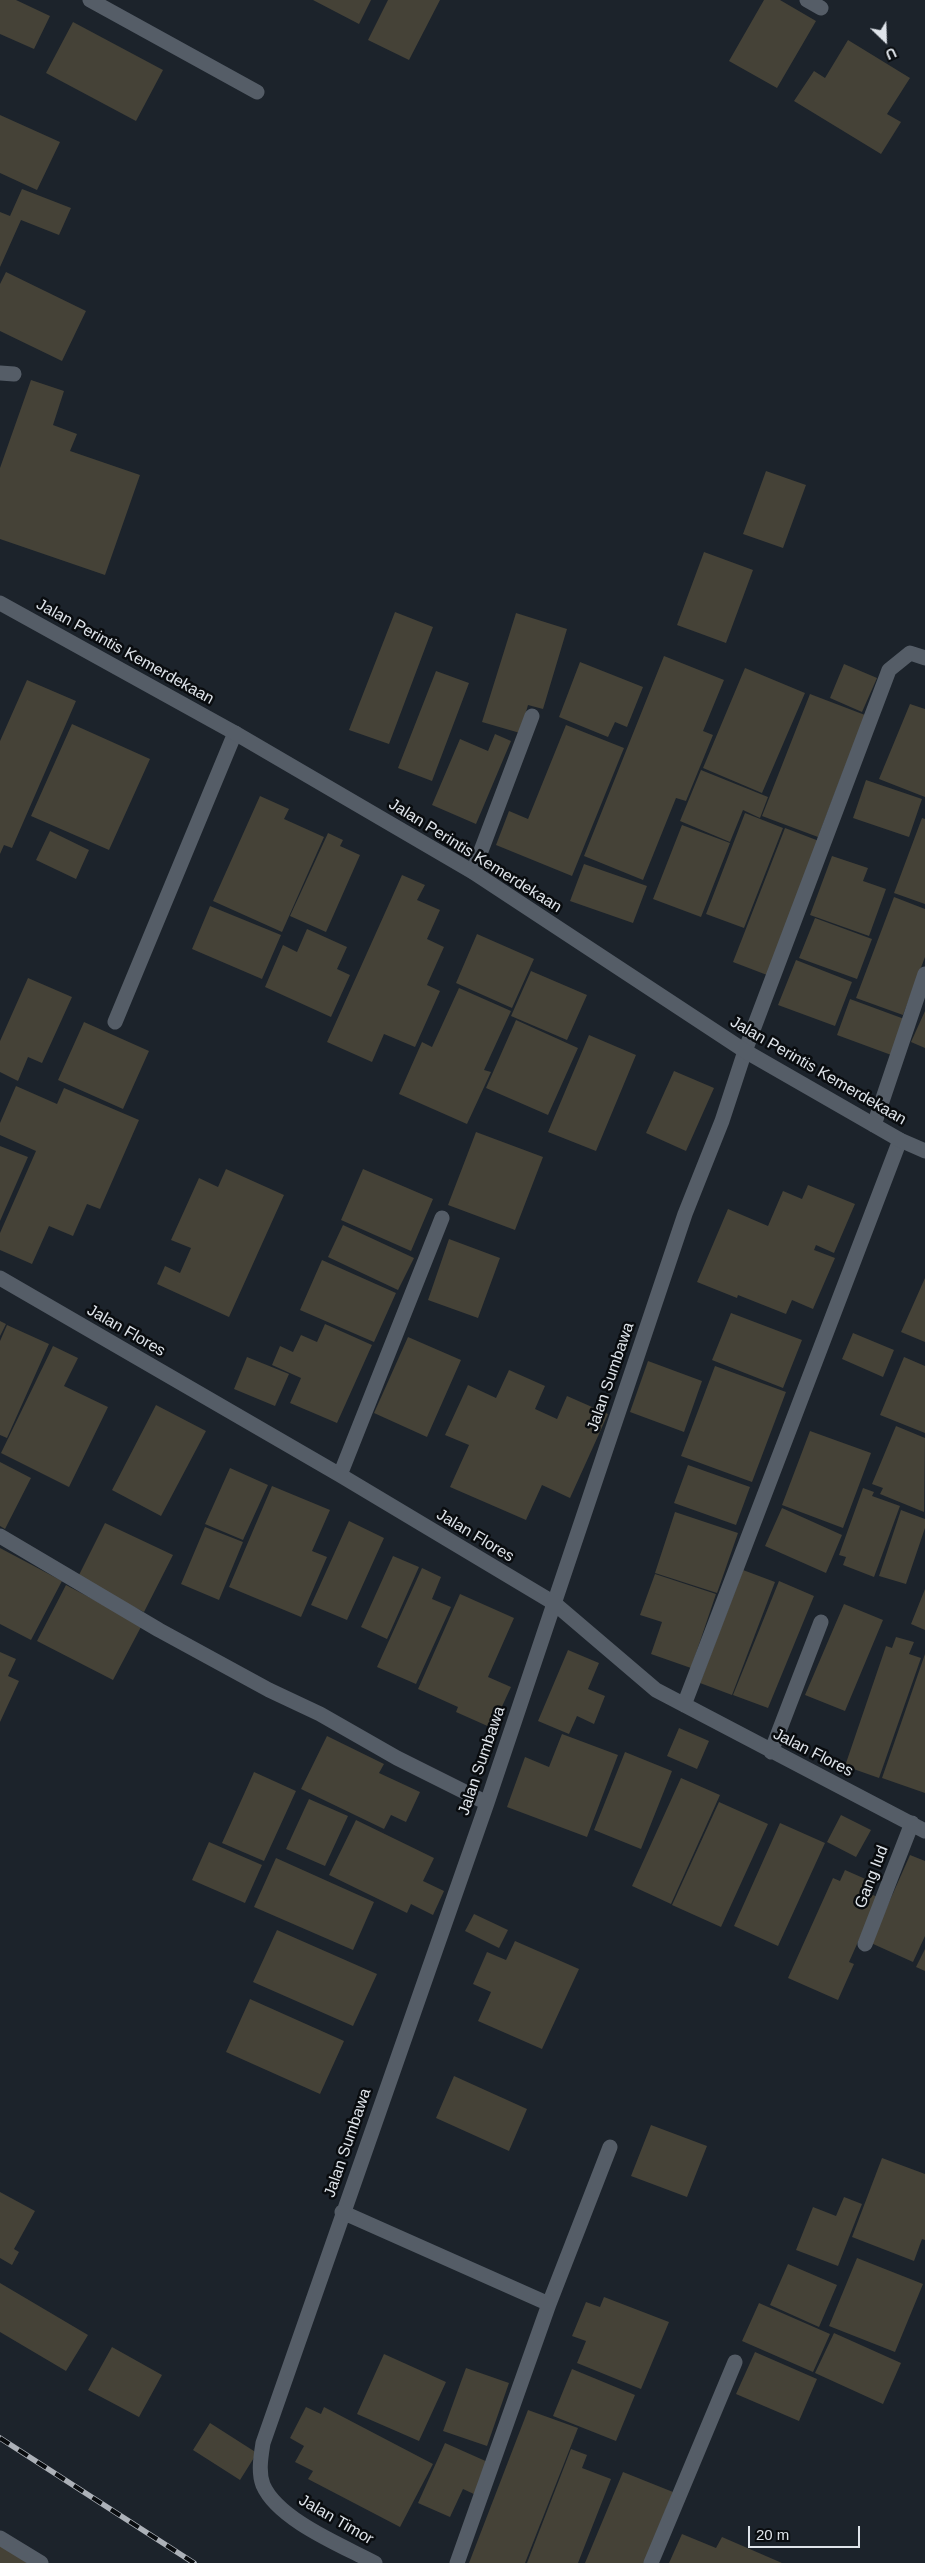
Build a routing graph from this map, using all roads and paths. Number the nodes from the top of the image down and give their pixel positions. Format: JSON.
{"nodes":[{"id":1,"x":90,"y":0,"type":"edge"},
{"id":2,"x":807,"y":0,"type":"edge"},
{"id":3,"x":821,"y":8,"type":"dead end"},
{"id":4,"x":257,"y":92,"type":"dead end"},
{"id":5,"x":0,"y":603,"type":"edge"},
{"id":6,"x":925,"y":658,"type":"edge"},
{"id":7,"x":532,"y":716,"type":"dead end"},
{"id":8,"x":236,"y":733,"type":"junction"},
{"id":9,"x":474,"y":872,"type":"junction"},
{"id":10,"x":925,"y":974,"type":"edge"},
{"id":11,"x":115,"y":1022,"type":"dead end"},
{"id":12,"x":745,"y":1051,"type":"junction"},
{"id":13,"x":874,"y":1125,"type":"junction"},
{"id":14,"x":900,"y":1140,"type":"junction"},
{"id":15,"x":925,"y":1151,"type":"edge"},
{"id":16,"x":442,"y":1218,"type":"dead end"},
{"id":17,"x":0,"y":1278,"type":"edge"},
{"id":18,"x":340,"y":1475,"type":"junction"},
{"id":19,"x":0,"y":1536,"type":"edge"},
{"id":20,"x":554,"y":1603,"type":"junction"},
{"id":21,"x":821,"y":1622,"type":"dead end"},
{"id":22,"x":684,"y":1705,"type":"junction"},
{"id":23,"x":771,"y":1752,"type":"junction"},
{"id":24,"x":486,"y":1803,"type":"junction"},
{"id":25,"x":918,"y":1827,"type":"edge"},
{"id":26,"x":865,"y":1944,"type":"dead end"},
{"id":27,"x":610,"y":2147,"type":"dead end"},
{"id":28,"x":342,"y":2212,"type":"junction"},
{"id":29,"x":549,"y":2304,"type":"junction"},
{"id":30,"x":735,"y":2362,"type":"dead end"},
{"id":31,"x":262,"y":2483,"type":"joint"},
{"id":32,"x":0,"y":2538,"type":"edge"},
{"id":33,"x":40,"y":2563,"type":"edge"},
{"id":34,"x":376,"y":2563,"type":"edge"},
{"id":35,"x":457,"y":2563,"type":"edge"},
{"id":36,"x":651,"y":2563,"type":"edge"}],
"edges":[{"from":1,"to":4,"type":"street"},
{"from":2,"to":3,"type":"street"},
{"from":5,"to":8,"type":"street","name":"Jalan Perintis Kemerdekaan"},
{"from":6,"to":12,"type":"street","name":"Jalan Sumbawa"},
{"from":7,"to":9,"type":"street"},
{"from":8,"to":9,"type":"street","name":"Jalan Perintis Kemerdekaan"},
{"from":8,"to":11,"type":"street"},
{"from":9,"to":12,"type":"street","name":"Jalan Perintis Kemerdekaan"},
{"from":10,"to":13,"type":"street"},
{"from":12,"to":13,"type":"street","name":"Jalan Perintis Kemerdekaan"},
{"from":12,"to":20,"type":"street","name":"Jalan Sumbawa"},
{"from":13,"to":14,"type":"street","name":"Jalan Perintis Kemerdekaan"},
{"from":14,"to":15,"type":"street","name":"Jalan Perintis Kemerdekaan"},
{"from":14,"to":22,"type":"street"},
{"from":16,"to":18,"type":"street"},
{"from":17,"to":18,"type":"street","name":"Jalan Flores"},
{"from":18,"to":20,"type":"street","name":"Jalan Flores"},
{"from":19,"to":24,"type":"street"},
{"from":20,"to":22,"type":"street","name":"Jalan Flores"},
{"from":20,"to":24,"type":"street","name":"Jalan Sumbawa"},
{"from":21,"to":23,"type":"street"},
{"from":22,"to":23,"type":"street","name":"Jalan Flores"},
{"from":23,"to":25,"type":"street","name":"Jalan Flores"},
{"from":24,"to":28,"type":"street","name":"Jalan Sumbawa"},
{"from":25,"to":26,"type":"street","name":"Gang Iud"},
{"from":27,"to":29,"type":"street"},
{"from":28,"to":29,"type":"street"},
{"from":28,"to":31,"type":"street","name":"Jalan Sumbawa"},
{"from":29,"to":35,"type":"street"},
{"from":30,"to":36,"type":"street"},
{"from":31,"to":34,"type":"street","name":"Jalan Timor"},
{"from":32,"to":33,"type":"street"}]}
